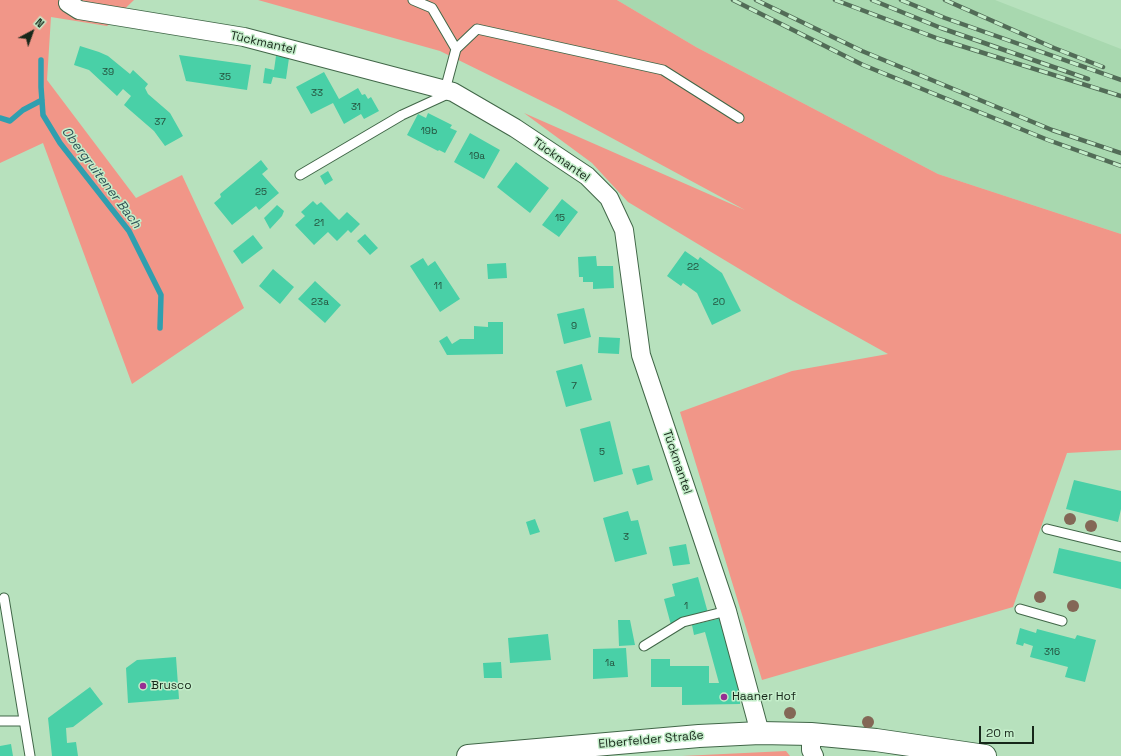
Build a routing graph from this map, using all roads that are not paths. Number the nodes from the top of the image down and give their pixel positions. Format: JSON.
{"nodes":[{"id":1,"x":413,"y":0,"type":"edge"},
{"id":2,"x":68,"y":2,"type":"edge"},
{"id":3,"x":456,"y":49,"type":"junction"},
{"id":4,"x":449,"y":91,"type":"junction"},
{"id":5,"x":739,"y":118,"type":"dead end"},
{"id":6,"x":300,"y":175,"type":"dead end"},
{"id":7,"x":1047,"y":528,"type":"dead end"},
{"id":8,"x":1121,"y":547,"type":"edge"},
{"id":9,"x":4,"y":598,"type":"dead end"},
{"id":10,"x":1020,"y":609,"type":"dead end"},
{"id":11,"x":726,"y":611,"type":"junction"},
{"id":12,"x":1062,"y":621,"type":"dead end"},
{"id":13,"x":644,"y":646,"type":"dead end"},
{"id":14,"x":0,"y":721,"type":"edge"},
{"id":15,"x":24,"y":721,"type":"junction"},
{"id":16,"x":760,"y":733,"type":"junction"},
{"id":17,"x":811,"y":734,"type":"junction"},
{"id":18,"x":30,"y":756,"type":"edge"},
{"id":19,"x":468,"y":756,"type":"edge"},
{"id":20,"x":814,"y":756,"type":"edge"},
{"id":21,"x":985,"y":756,"type":"edge"}],
"edges":[{"from":1,"to":3,"type":"lane"},
{"from":2,"to":4,"type":"street","name":"Tückmantel"},
{"from":3,"to":4,"type":"lane"},
{"from":3,"to":5,"type":"lane"},
{"from":4,"to":6,"type":"lane"},
{"from":4,"to":11,"type":"street","name":"Tückmantel"},
{"from":7,"to":8,"type":"lane"},
{"from":9,"to":15,"type":"lane"},
{"from":10,"to":12,"type":"lane"},
{"from":11,"to":13,"type":"lane"},
{"from":11,"to":16,"type":"street","name":"Tückmantel"},
{"from":14,"to":15,"type":"lane"},
{"from":15,"to":18,"type":"lane"},
{"from":16,"to":17,"type":"main road","name":"Elberfelder Straße"},
{"from":16,"to":19,"type":"main road","name":"Elberfelder Straße"},
{"from":17,"to":20,"type":"street"},
{"from":17,"to":21,"type":"main road","name":"Elberfelder Straße"}]}
